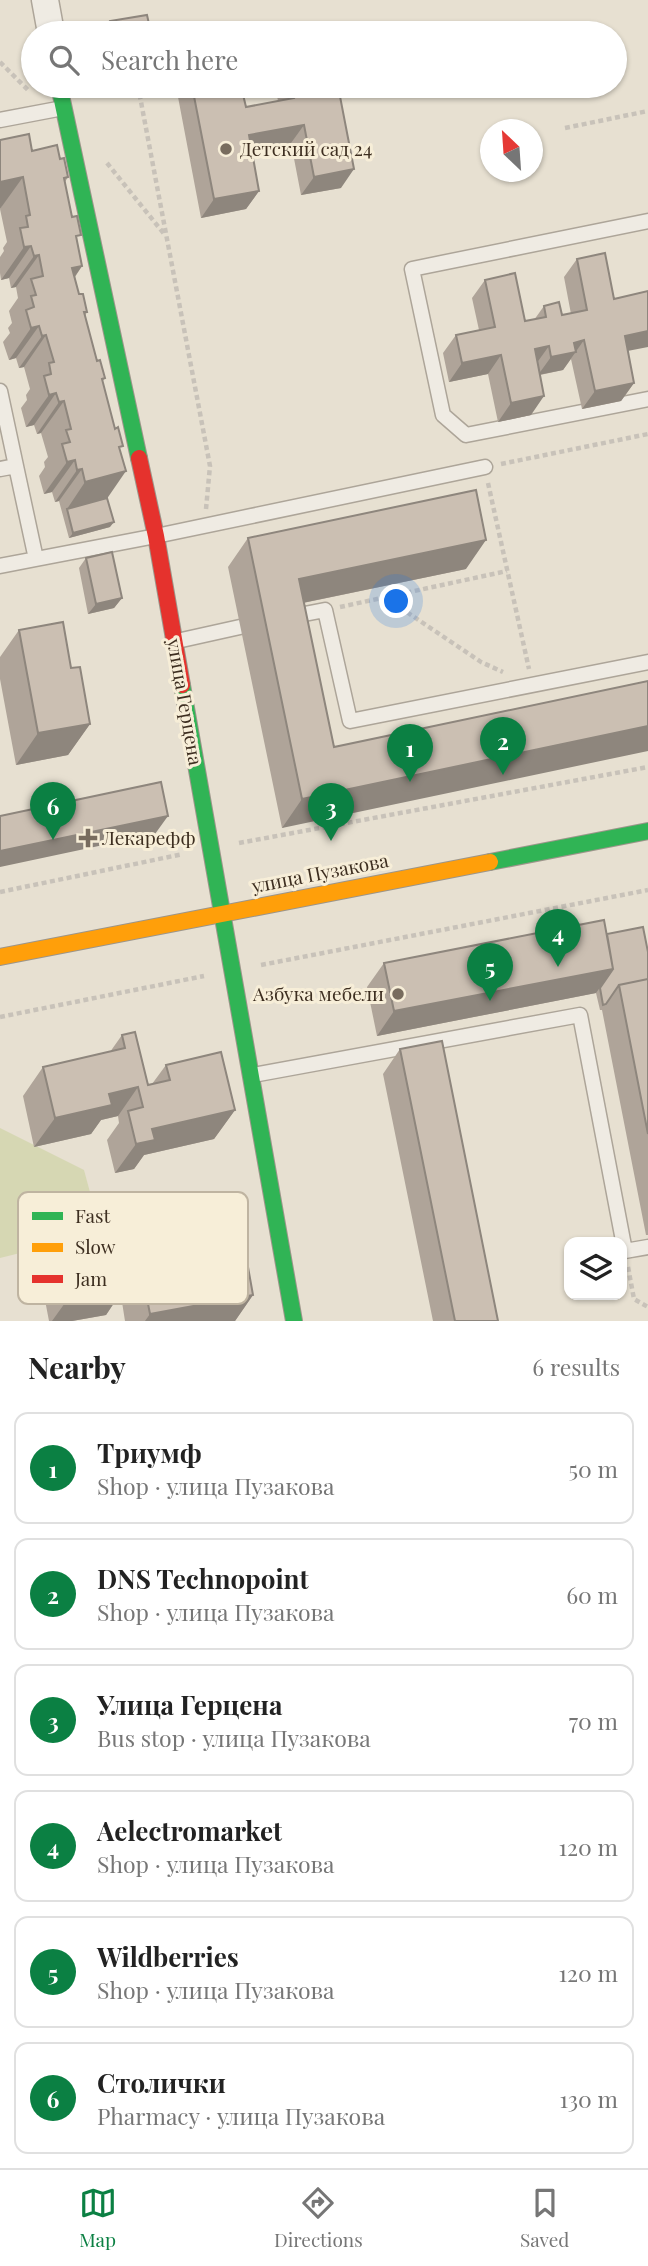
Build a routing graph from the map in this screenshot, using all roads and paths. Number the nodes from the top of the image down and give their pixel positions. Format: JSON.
{"nodes":[{"id":1,"x":45,"y":0,"type":"edge"},
{"id":2,"x":49,"y":21,"type":"edge"},
{"id":3,"x":0,"y":62,"type":"edge"},
{"id":4,"x":21,"y":80,"type":"edge"},
{"id":5,"x":43,"y":98,"type":"edge"},
{"id":6,"x":58,"y":98,"type":"edge"},
{"id":7,"x":140,"y":98,"type":"edge"},
{"id":8,"x":56,"y":109,"type":"junction"},
{"id":9,"x":648,"y":111,"type":"edge"},
{"id":10,"x":0,"y":120,"type":"edge"},
{"id":11,"x":565,"y":128,"type":"dead end"},
{"id":12,"x":106,"y":161,"type":"dead end"},
{"id":13,"x":648,"y":221,"type":"edge"},
{"id":14,"x":166,"y":236,"type":"junction"},
{"id":15,"x":0,"y":391,"type":"edge"},
{"id":16,"x":648,"y":399,"type":"edge"},
{"id":17,"x":648,"y":434,"type":"edge"},
{"id":18,"x":16,"y":466,"type":"junction"},
{"id":19,"x":485,"y":467,"type":"junction"},
{"id":20,"x":0,"y":469,"type":"edge"},
{"id":21,"x":205,"y":526,"type":"junction"},
{"id":22,"x":156,"y":536,"type":"junction"},
{"id":23,"x":36,"y":559,"type":"junction"},
{"id":24,"x":0,"y":566,"type":"edge"},
{"id":25,"x":507,"y":571,"type":"junction"},
{"id":26,"x":385,"y":597,"type":"junction"},
{"id":27,"x":325,"y":610,"type":"junction"},
{"id":28,"x":281,"y":619,"type":"edge"},
{"id":29,"x":240,"y":627,"type":"dead end"},
{"id":30,"x":174,"y":641,"type":"junction"},
{"id":31,"x":648,"y":662,"type":"edge"},
{"id":32,"x":532,"y":685,"type":"junction"},
{"id":33,"x":648,"y":767,"type":"edge"},
{"id":34,"x":648,"y":831,"type":"edge"},
{"id":35,"x":212,"y":848,"type":"junction"},
{"id":36,"x":648,"y":890,"type":"edge"},
{"id":37,"x":0,"y":892,"type":"edge"},
{"id":38,"x":223,"y":913,"type":"junction"},
{"id":39,"x":0,"y":957,"type":"edge"},
{"id":40,"x":233,"y":970,"type":"junction"},
{"id":41,"x":0,"y":1017,"type":"edge"},
{"id":42,"x":251,"y":1075,"type":"junction"},
{"id":43,"x":622,"y":1237,"type":"edge"},
{"id":44,"x":648,"y":1247,"type":"edge"},
{"id":45,"x":627,"y":1251,"type":"edge"},
{"id":46,"x":627,"y":1261,"type":"edge"},
{"id":47,"x":648,"y":1307,"type":"edge"},
{"id":48,"x":294,"y":1321,"type":"edge"}],
"edges":[{"from":1,"to":2,"type":"street"},
{"from":3,"to":4,"type":"path"},
{"from":5,"to":8,"type":"path"},
{"from":6,"to":8,"type":"street","name":"улица Герцена"},
{"from":7,"to":14,"type":"path"},
{"from":8,"to":10,"type":"lane"},
{"from":8,"to":22,"type":"street","name":"улица Герцена"},
{"from":9,"to":11,"type":"path"},
{"from":12,"to":14,"type":"path"},
{"from":13,"to":16,"type":"lane"},
{"from":14,"to":21,"type":"path"},
{"from":15,"to":18,"type":"lane"},
{"from":17,"to":19,"type":"path"},
{"from":18,"to":20,"type":"lane"},
{"from":18,"to":23,"type":"lane"},
{"from":19,"to":21,"type":"lane"},
{"from":19,"to":25,"type":"path"},
{"from":21,"to":22,"type":"lane"},
{"from":22,"to":23,"type":"lane"},
{"from":22,"to":30,"type":"street","name":"улица Герцена"},
{"from":23,"to":24,"type":"lane"},
{"from":25,"to":26,"type":"path"},
{"from":25,"to":32,"type":"path"},
{"from":26,"to":27,"type":"path"},
{"from":26,"to":32,"type":"path"},
{"from":27,"to":28,"type":"lane"},
{"from":27,"to":32,"type":"lane"},
{"from":29,"to":30,"type":"lane"},
{"from":30,"to":35,"type":"street","name":"улица Герцена"},
{"from":31,"to":32,"type":"lane"},
{"from":33,"to":35,"type":"path"},
{"from":34,"to":38,"type":"street","name":"улица Пузакова"},
{"from":35,"to":37,"type":"path"},
{"from":35,"to":38,"type":"street","name":"улица Герцена"},
{"from":36,"to":40,"type":"path"},
{"from":38,"to":39,"type":"street","name":"улица Пузакова"},
{"from":38,"to":40,"type":"street","name":"улица Герцена"},
{"from":40,"to":41,"type":"path"},
{"from":40,"to":42,"type":"street","name":"улица Герцена"},
{"from":42,"to":43,"type":"lane"},
{"from":42,"to":48,"type":"street","name":"улица Герцена"},
{"from":44,"to":45,"type":"lane"},
{"from":46,"to":47,"type":"path"}]}
